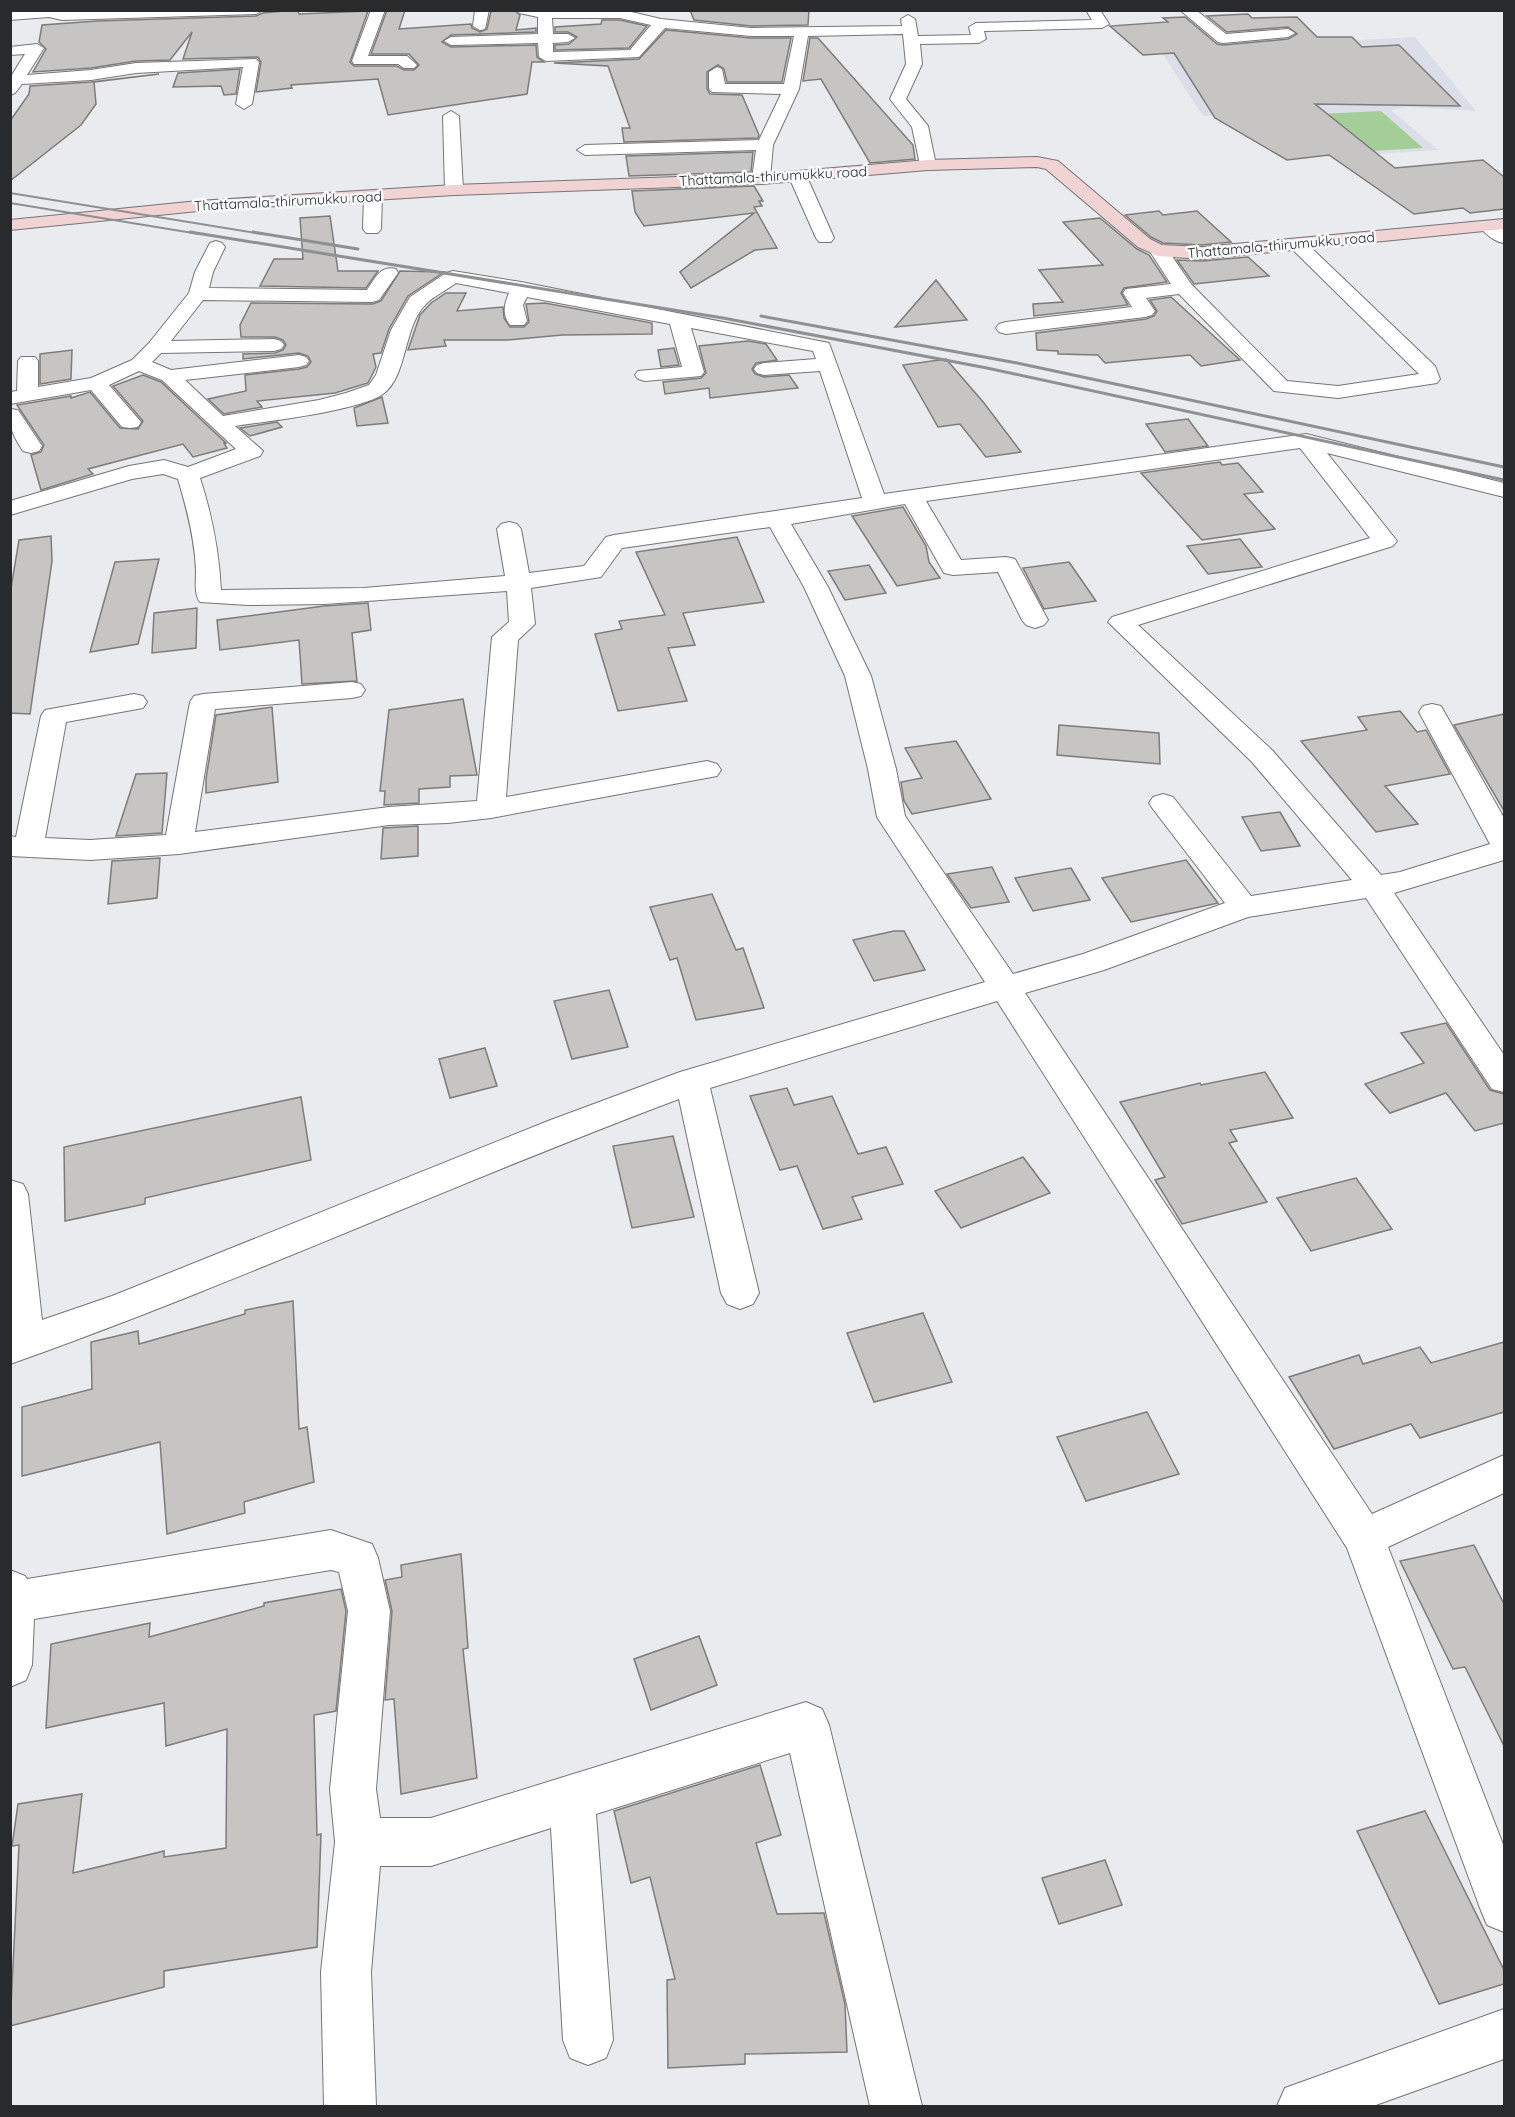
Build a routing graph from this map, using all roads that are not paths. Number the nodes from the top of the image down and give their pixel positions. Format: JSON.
{"nodes":[{"id":1,"x":256,"y":10,"type":"edge"},
{"id":2,"x":378,"y":10,"type":"edge"},
{"id":3,"x":482,"y":10,"type":"edge"},
{"id":4,"x":524,"y":10,"type":"edge"},
{"id":5,"x":905,"y":10,"type":"edge"},
{"id":6,"x":1093,"y":10,"type":"edge"},
{"id":7,"x":1187,"y":10,"type":"edge"},
{"id":8,"x":55,"y":13,"type":"edge"},
{"id":9,"x":544,"y":14,"type":"junction"},
{"id":10,"x":10,"y":16,"type":"edge"},
{"id":11,"x":661,"y":23,"type":"junction"},
{"id":12,"x":480,"y":26,"type":"dead end"},
{"id":13,"x":802,"y":30,"type":"junction"},
{"id":14,"x":1288,"y":33,"type":"dead end"},
{"id":15,"x":910,"y":35,"type":"junction"},
{"id":16,"x":545,"y":38,"type":"junction"},
{"id":17,"x":580,"y":38,"type":"dead end"},
{"id":18,"x":44,"y":40,"type":"junction"},
{"id":19,"x":451,"y":41,"type":"dead end"},
{"id":20,"x":10,"y":51,"type":"edge"},
{"id":21,"x":634,"y":54,"type":"junction"},
{"id":22,"x":526,"y":57,"type":"dead end"},
{"id":23,"x":546,"y":57,"type":"junction"},
{"id":24,"x":409,"y":65,"type":"dead end"},
{"id":25,"x":639,"y":69,"type":"dead end"},
{"id":26,"x":717,"y":72,"type":"dead end"},
{"id":27,"x":15,"y":85,"type":"edge"},
{"id":28,"x":790,"y":89,"type":"junction"},
{"id":29,"x":244,"y":104,"type":"dead end"},
{"id":30,"x":451,"y":116,"type":"dead end"},
{"id":31,"x":765,"y":145,"type":"junction"},
{"id":32,"x":585,"y":150,"type":"dead end"},
{"id":33,"x":928,"y":165,"type":"junction"},
{"id":34,"x":798,"y":177,"type":"junction"},
{"id":35,"x":761,"y":179,"type":"junction"},
{"id":36,"x":454,"y":190,"type":"junction"},
{"id":37,"x":373,"y":196,"type":"junction"},
{"id":38,"x":10,"y":225,"type":"edge"},
{"id":39,"x":1496,"y":225,"type":"edge"},
{"id":40,"x":372,"y":229,"type":"dead end"},
{"id":41,"x":825,"y":238,"type":"dead end"},
{"id":42,"x":1504,"y":238,"type":"edge"},
{"id":43,"x":1297,"y":244,"type":"junction"},
{"id":44,"x":216,"y":247,"type":"dead end"},
{"id":45,"x":1158,"y":250,"type":"junction"},
{"id":46,"x":389,"y":273,"type":"dead end"},
{"id":47,"x":521,"y":288,"type":"junction"},
{"id":48,"x":1184,"y":288,"type":"junction"},
{"id":49,"x":198,"y":294,"type":"junction"},
{"id":50,"x":678,"y":319,"type":"junction"},
{"id":51,"x":517,"y":321,"type":"dead end"},
{"id":52,"x":1006,"y":328,"type":"dead end"},
{"id":53,"x":280,"y":345,"type":"dead end"},
{"id":54,"x":156,"y":347,"type":"junction"},
{"id":55,"x":28,"y":361,"type":"dead end"},
{"id":56,"x":299,"y":361,"type":"dead end"},
{"id":57,"x":139,"y":364,"type":"junction"},
{"id":58,"x":828,"y":364,"type":"junction"},
{"id":59,"x":764,"y":369,"type":"dead end"},
{"id":60,"x":645,"y":375,"type":"dead end"},
{"id":61,"x":169,"y":376,"type":"junction"},
{"id":62,"x":96,"y":383,"type":"junction"},
{"id":63,"x":19,"y":397,"type":"edge"},
{"id":64,"x":10,"y":415,"type":"edge"},
{"id":65,"x":130,"y":422,"type":"dead end"},
{"id":66,"x":218,"y":423,"type":"junction"},
{"id":67,"x":1306,"y":441,"type":"junction"},
{"id":68,"x":31,"y":446,"type":"dead end"},
{"id":69,"x":188,"y":475,"type":"junction"},
{"id":70,"x":1504,"y":490,"type":"edge"},
{"id":71,"x":912,"y":496,"type":"junction"},
{"id":72,"x":875,"y":502,"type":"junction"},
{"id":73,"x":10,"y":508,"type":"edge"},
{"id":74,"x":777,"y":519,"type":"junction"},
{"id":75,"x":509,"y":530,"type":"dead end"},
{"id":76,"x":518,"y":582,"type":"junction"},
{"id":77,"x":1035,"y":620,"type":"dead end"},
{"id":78,"x":352,"y":690,"type":"dead end"},
{"id":79,"x":135,"y":702,"type":"dead end"},
{"id":80,"x":1432,"y":712,"type":"dead end"},
{"id":81,"x":707,"y":770,"type":"dead end"},
{"id":82,"x":1163,"y":803,"type":"dead end"},
{"id":83,"x":490,"y":809,"type":"junction"},
{"id":84,"x":1504,"y":843,"type":"edge"},
{"id":85,"x":179,"y":844,"type":"junction"},
{"id":86,"x":20,"y":847,"type":"edge"},
{"id":87,"x":1504,"y":850,"type":"edge"},
{"id":88,"x":1373,"y":885,"type":"junction"},
{"id":89,"x":1244,"y":907,"type":"junction"},
{"id":90,"x":1005,"y":987,"type":"junction"},
{"id":91,"x":1504,"y":1080,"type":"edge"},
{"id":92,"x":692,"y":1082,"type":"junction"},
{"id":93,"x":10,"y":1194,"type":"edge"},
{"id":94,"x":740,"y":1293,"type":"dead end"},
{"id":95,"x":18,"y":1345,"type":"edge"},
{"id":96,"x":1504,"y":1473,"type":"edge"},
{"id":97,"x":1364,"y":1538,"type":"junction"},
{"id":98,"x":12,"y":1596,"type":"edge"},
{"id":99,"x":10,"y":1665,"type":"edge"},
{"id":100,"x":572,"y":1798,"type":"junction"},
{"id":101,"x":359,"y":1842,"type":"junction"},
{"id":102,"x":1504,"y":1908,"type":"edge"},
{"id":103,"x":1504,"y":2034,"type":"edge"},
{"id":104,"x":588,"y":2040,"type":"dead end"},
{"id":105,"x":350,"y":2106,"type":"edge"},
{"id":106,"x":896,"y":2106,"type":"edge"},
{"id":107,"x":1303,"y":2106,"type":"edge"}],
"edges":[{"from":1,"to":8,"type":"street"},
{"from":2,"to":24,"type":"street"},
{"from":3,"to":12,"type":"street"},
{"from":4,"to":9,"type":"street"},
{"from":5,"to":15,"type":"street"},
{"from":6,"to":15,"type":"street"},
{"from":7,"to":14,"type":"street"},
{"from":8,"to":10,"type":"street"},
{"from":8,"to":18,"type":"street"},
{"from":9,"to":11,"type":"street"},
{"from":9,"to":16,"type":"street"},
{"from":11,"to":13,"type":"street"},
{"from":11,"to":21,"type":"street"},
{"from":13,"to":15,"type":"street"},
{"from":13,"to":28,"type":"street"},
{"from":15,"to":33,"type":"street"},
{"from":16,"to":17,"type":"street"},
{"from":16,"to":19,"type":"street"},
{"from":16,"to":23,"type":"street"},
{"from":18,"to":20,"type":"street"},
{"from":18,"to":27,"type":"street"},
{"from":21,"to":23,"type":"street"},
{"from":21,"to":25,"type":"street"},
{"from":22,"to":23,"type":"street"},
{"from":26,"to":28,"type":"street"},
{"from":27,"to":29,"type":"street"},
{"from":28,"to":31,"type":"street"},
{"from":30,"to":36,"type":"street"},
{"from":31,"to":32,"type":"street"},
{"from":31,"to":35,"type":"street"},
{"from":33,"to":34,"type":"street","name":"Thattamala-thirumukku road"},
{"from":33,"to":45,"type":"street","name":"Thattamala-thirumukku road"},
{"from":34,"to":35,"type":"street","name":"Thattamala-thirumukku road"},
{"from":34,"to":41,"type":"street"},
{"from":35,"to":36,"type":"street","name":"Thattamala-thirumukku road"},
{"from":36,"to":37,"type":"street","name":"Thattamala-thirumukku road"},
{"from":37,"to":38,"type":"street","name":"Thattamala-thirumukku road"},
{"from":37,"to":40,"type":"street"},
{"from":39,"to":42,"type":"street"},
{"from":39,"to":43,"type":"street","name":"Thattamala-thirumukku road"},
{"from":43,"to":45,"type":"street","name":"Thattamala-thirumukku road"},
{"from":43,"to":48,"type":"street"},
{"from":44,"to":49,"type":"street"},
{"from":45,"to":48,"type":"street"},
{"from":46,"to":49,"type":"street"},
{"from":47,"to":50,"type":"street"},
{"from":47,"to":51,"type":"street"},
{"from":47,"to":66,"type":"street"},
{"from":48,"to":52,"type":"street"},
{"from":49,"to":54,"type":"street"},
{"from":50,"to":58,"type":"street"},
{"from":50,"to":60,"type":"street"},
{"from":53,"to":54,"type":"street"},
{"from":54,"to":57,"type":"street"},
{"from":55,"to":63,"type":"street"},
{"from":56,"to":61,"type":"street"},
{"from":57,"to":61,"type":"street"},
{"from":57,"to":62,"type":"street"},
{"from":58,"to":59,"type":"street"},
{"from":58,"to":72,"type":"street"},
{"from":61,"to":66,"type":"street"},
{"from":62,"to":63,"type":"street"},
{"from":62,"to":65,"type":"street"},
{"from":64,"to":68,"type":"street"},
{"from":66,"to":69,"type":"street"},
{"from":67,"to":70,"type":"street"},
{"from":67,"to":71,"type":"street"},
{"from":67,"to":88,"type":"street"},
{"from":69,"to":73,"type":"street"},
{"from":69,"to":76,"type":"street"},
{"from":71,"to":72,"type":"street"},
{"from":71,"to":77,"type":"street"},
{"from":72,"to":74,"type":"street"},
{"from":74,"to":76,"type":"street"},
{"from":74,"to":90,"type":"street"},
{"from":75,"to":76,"type":"street"},
{"from":76,"to":83,"type":"street"},
{"from":78,"to":85,"type":"street"},
{"from":79,"to":86,"type":"street"},
{"from":80,"to":84,"type":"street"},
{"from":81,"to":83,"type":"street"},
{"from":82,"to":89,"type":"street"},
{"from":83,"to":85,"type":"street"},
{"from":85,"to":86,"type":"street"},
{"from":87,"to":88,"type":"street"},
{"from":88,"to":89,"type":"street"},
{"from":88,"to":91,"type":"street"},
{"from":89,"to":90,"type":"street"},
{"from":90,"to":92,"type":"street"},
{"from":90,"to":97,"type":"street"},
{"from":92,"to":94,"type":"street"},
{"from":92,"to":95,"type":"street"},
{"from":93,"to":95,"type":"street"},
{"from":96,"to":97,"type":"street"},
{"from":97,"to":102,"type":"street"},
{"from":98,"to":99,"type":"street"},
{"from":98,"to":101,"type":"street"},
{"from":100,"to":101,"type":"street"},
{"from":100,"to":104,"type":"street"},
{"from":100,"to":106,"type":"street"},
{"from":101,"to":105,"type":"street"},
{"from":103,"to":107,"type":"street"}]}
